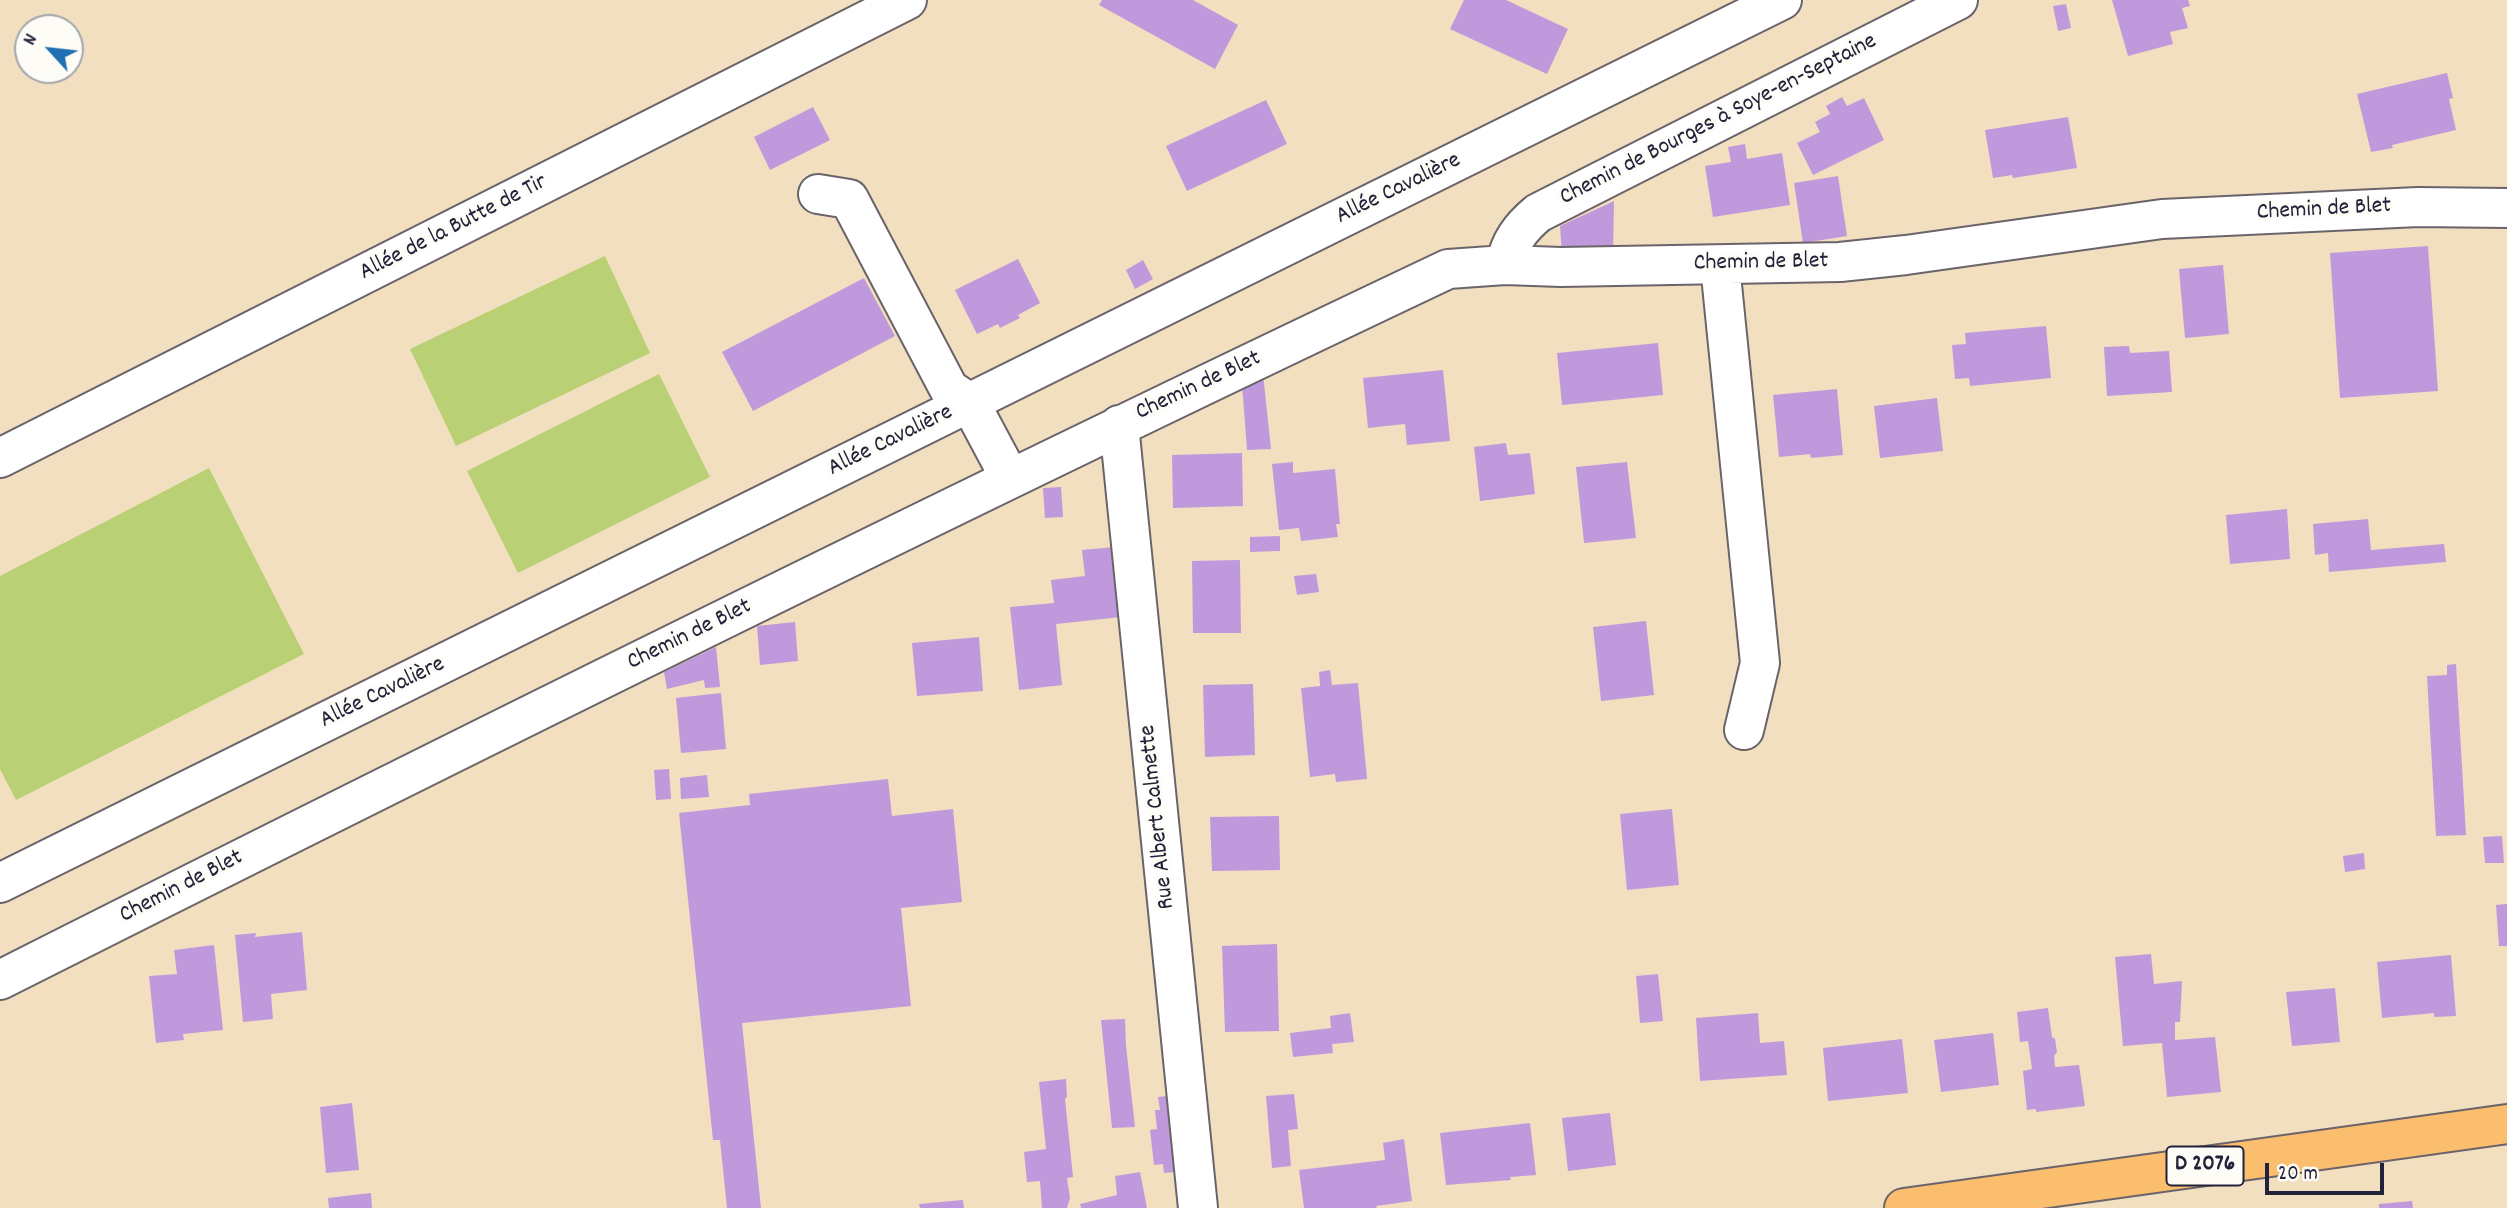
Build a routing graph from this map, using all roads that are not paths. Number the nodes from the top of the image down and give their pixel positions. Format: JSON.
{"nodes":[{"id":1,"x":907,"y":0,"type":"edge"},
{"id":2,"x":1782,"y":0,"type":"edge"},
{"id":3,"x":1958,"y":0,"type":"edge"},
{"id":4,"x":818,"y":194,"type":"dead end"},
{"id":5,"x":2507,"y":208,"type":"edge"},
{"id":6,"x":1505,"y":265,"type":"junction"},
{"id":7,"x":1720,"y":265,"type":"junction"},
{"id":8,"x":970,"y":403,"type":"junction"},
{"id":9,"x":1119,"y":425,"type":"junction"},
{"id":10,"x":0,"y":458,"type":"edge"},
{"id":11,"x":1010,"y":478,"type":"junction"},
{"id":12,"x":1744,"y":730,"type":"dead end"},
{"id":13,"x":0,"y":884,"type":"edge"},
{"id":14,"x":0,"y":980,"type":"edge"},
{"id":15,"x":2507,"y":1124,"type":"edge"},
{"id":16,"x":1198,"y":1208,"type":"edge"},
{"id":17,"x":1904,"y":1208,"type":"edge"}],
"edges":[{"from":1,"to":10,"type":"street","name":"Allée de la Butte de Tir"},
{"from":2,"to":8,"type":"street","name":"Allée Cavalière"},
{"from":3,"to":6,"type":"street","name":"Chemin de Bourges à Soye-en-Septaine"},
{"from":4,"to":8,"type":"street"},
{"from":5,"to":7,"type":"street","name":"Chemin de Blet"},
{"from":6,"to":7,"type":"street","name":"Chemin de Blet"},
{"from":6,"to":9,"type":"street","name":"Chemin de Blet"},
{"from":7,"to":12,"type":"street"},
{"from":8,"to":11,"type":"street"},
{"from":8,"to":13,"type":"street","name":"Allée Cavalière"},
{"from":9,"to":11,"type":"street","name":"Chemin de Blet"},
{"from":9,"to":16,"type":"street","name":"Rue Albert Calmette"},
{"from":11,"to":14,"type":"street","name":"Chemin de Blet"},
{"from":15,"to":17,"type":"main road","number":"D 2076"}]}
